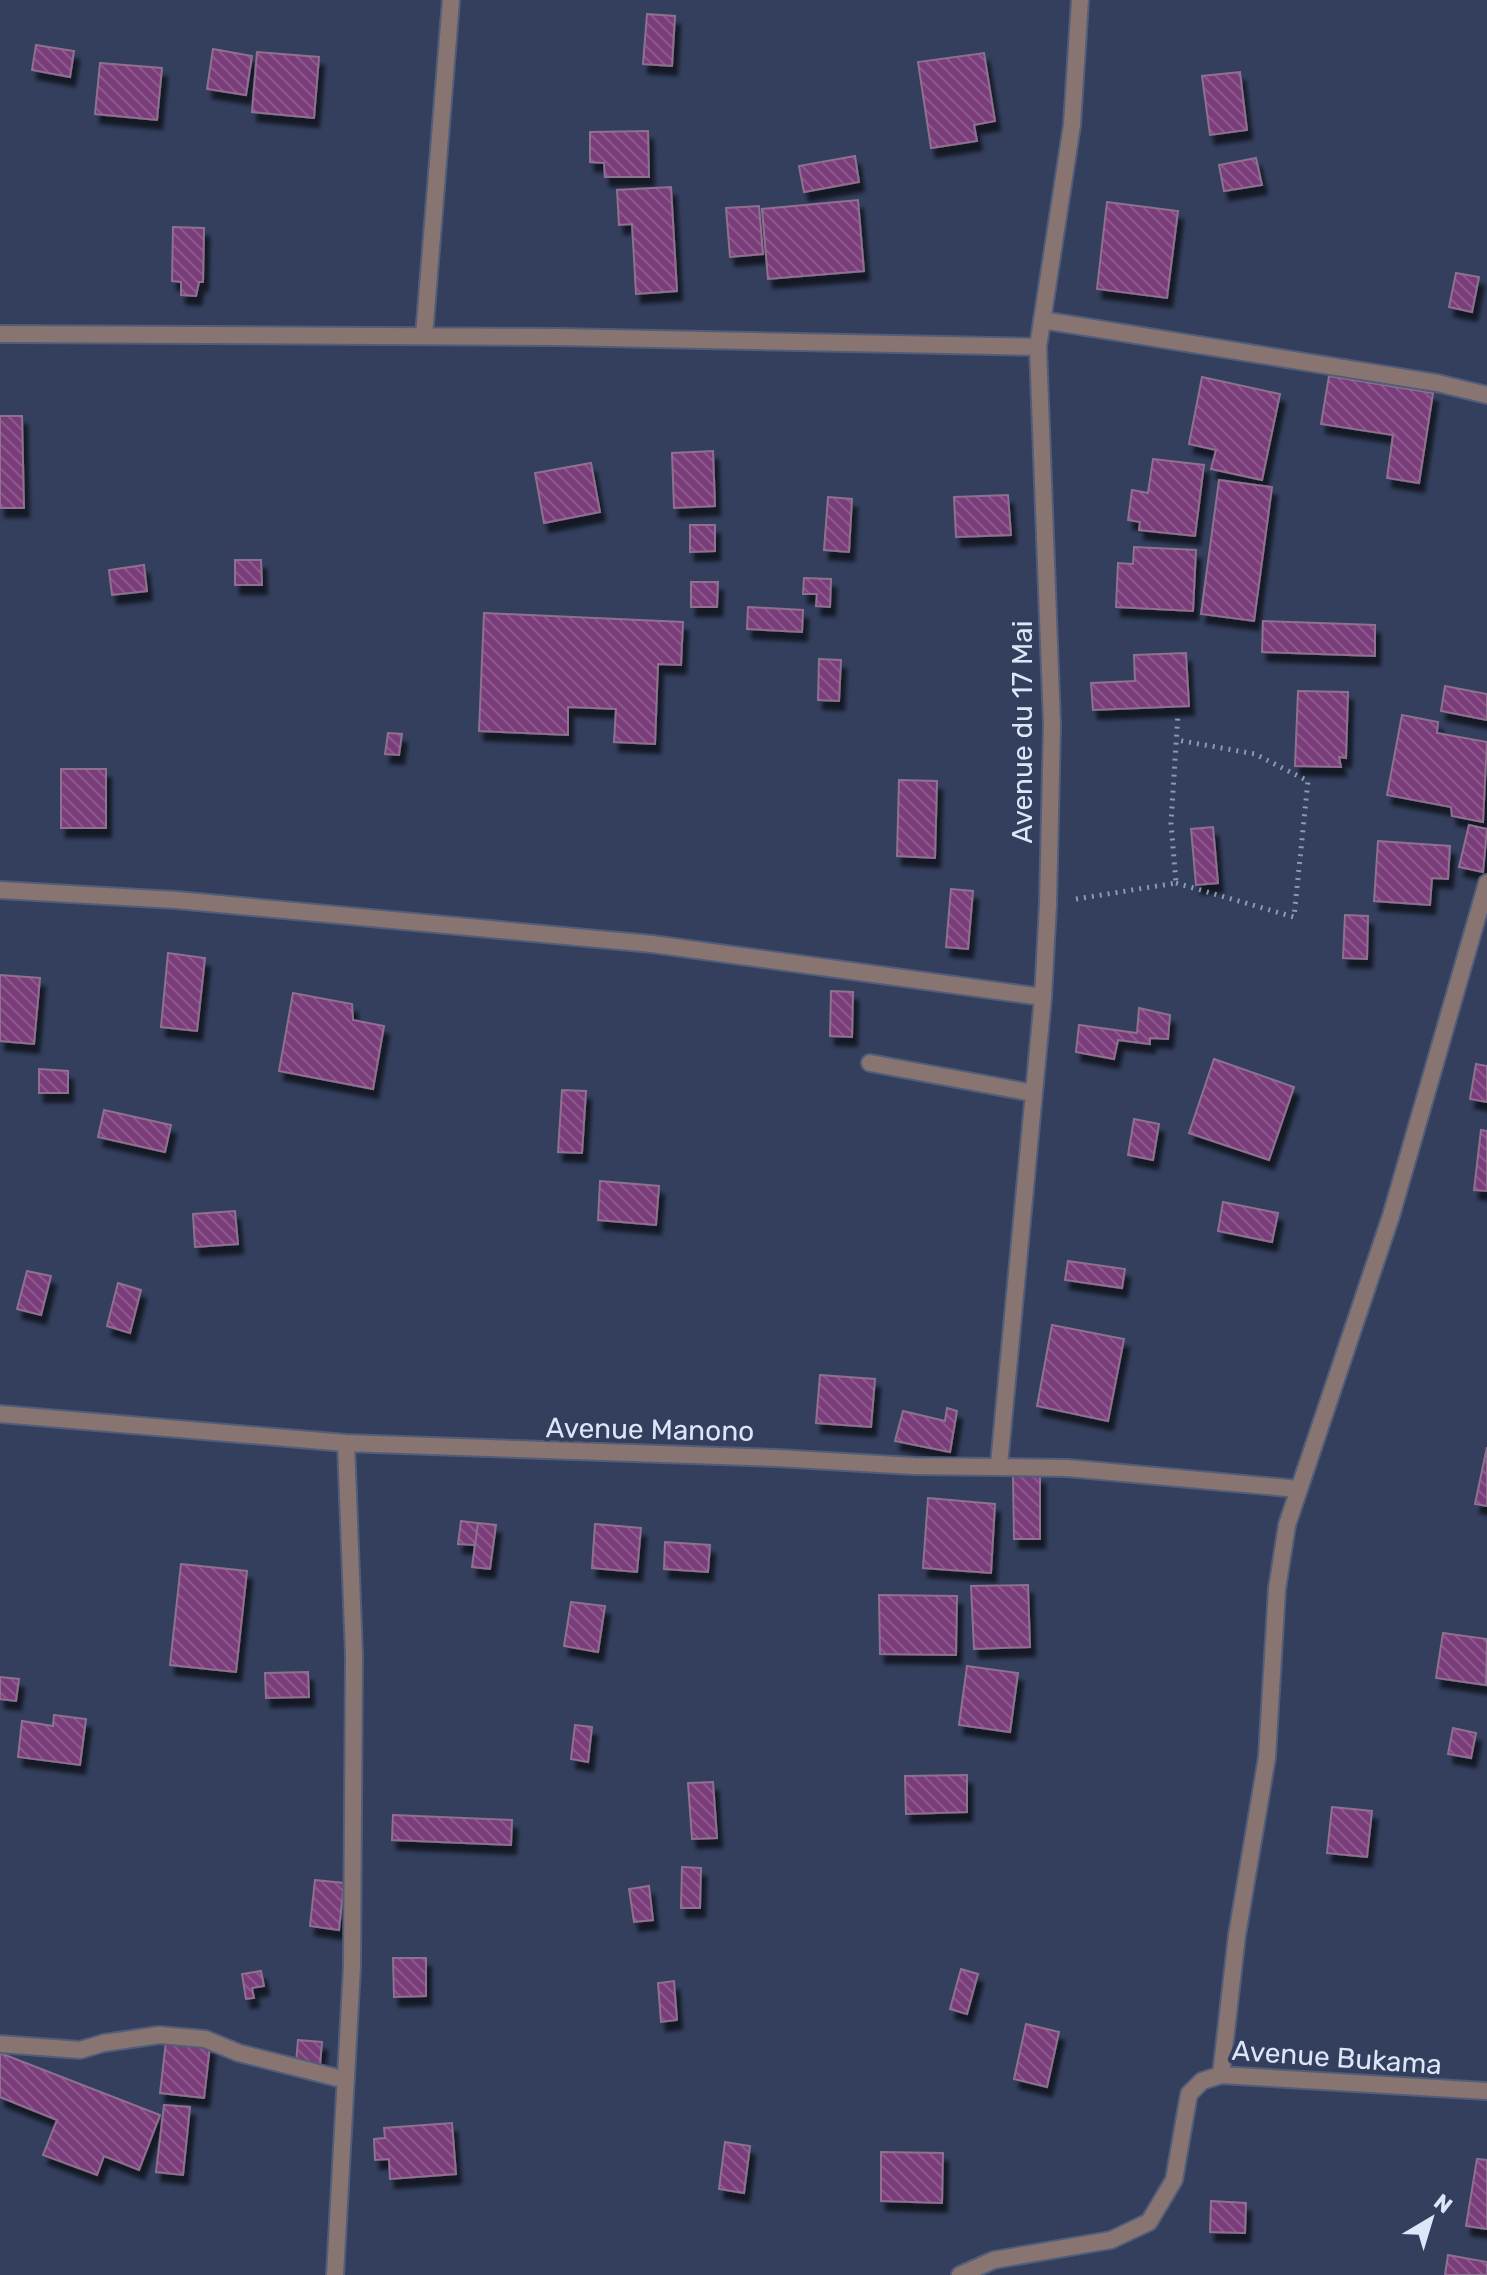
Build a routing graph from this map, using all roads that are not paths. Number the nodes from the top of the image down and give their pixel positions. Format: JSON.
{"nodes":[{"id":1,"x":451,"y":0,"type":"edge"},
{"id":2,"x":1080,"y":0,"type":"edge"},
{"id":3,"x":1042,"y":320,"type":"junction"},
{"id":4,"x":0,"y":334,"type":"edge"},
{"id":5,"x":424,"y":336,"type":"junction"},
{"id":6,"x":1038,"y":347,"type":"junction"},
{"id":7,"x":1487,"y":395,"type":"edge"},
{"id":8,"x":1487,"y":883,"type":"edge"},
{"id":9,"x":0,"y":890,"type":"edge"},
{"id":10,"x":1043,"y":997,"type":"junction"},
{"id":11,"x":870,"y":1063,"type":"dead end"},
{"id":12,"x":1033,"y":1093,"type":"junction"},
{"id":13,"x":0,"y":1414,"type":"edge"},
{"id":14,"x":346,"y":1443,"type":"junction"},
{"id":15,"x":999,"y":1465,"type":"junction"},
{"id":16,"x":1299,"y":1489,"type":"junction"},
{"id":17,"x":0,"y":2044,"type":"edge"},
{"id":18,"x":1221,"y":2075,"type":"junction"},
{"id":19,"x":346,"y":2080,"type":"junction"},
{"id":20,"x":1487,"y":2091,"type":"edge"},
{"id":21,"x":335,"y":2275,"type":"edge"},
{"id":22,"x":960,"y":2275,"type":"edge"}],
"edges":[{"from":1,"to":5,"type":"street"},
{"from":2,"to":3,"type":"street","name":"Avenue du 17 Mai"},
{"from":3,"to":6,"type":"street","name":"Avenue du 17 Mai"},
{"from":3,"to":7,"type":"street"},
{"from":4,"to":5,"type":"street"},
{"from":5,"to":6,"type":"street"},
{"from":6,"to":10,"type":"street","name":"Avenue du 17 Mai"},
{"from":8,"to":16,"type":"street"},
{"from":9,"to":10,"type":"street"},
{"from":10,"to":12,"type":"street","name":"Avenue du 17 Mai"},
{"from":11,"to":12,"type":"street"},
{"from":12,"to":15,"type":"street","name":"Avenue du 17 Mai"},
{"from":13,"to":14,"type":"street","name":"Avenue Manono"},
{"from":14,"to":15,"type":"street","name":"Avenue Manono"},
{"from":14,"to":19,"type":"street"},
{"from":15,"to":16,"type":"street","name":"Avenue Manono"},
{"from":16,"to":18,"type":"street"},
{"from":17,"to":19,"type":"street"},
{"from":18,"to":20,"type":"street","name":"Avenue Bukama"},
{"from":18,"to":22,"type":"street","name":"Avenue Bukama"},
{"from":19,"to":21,"type":"street"}]}
